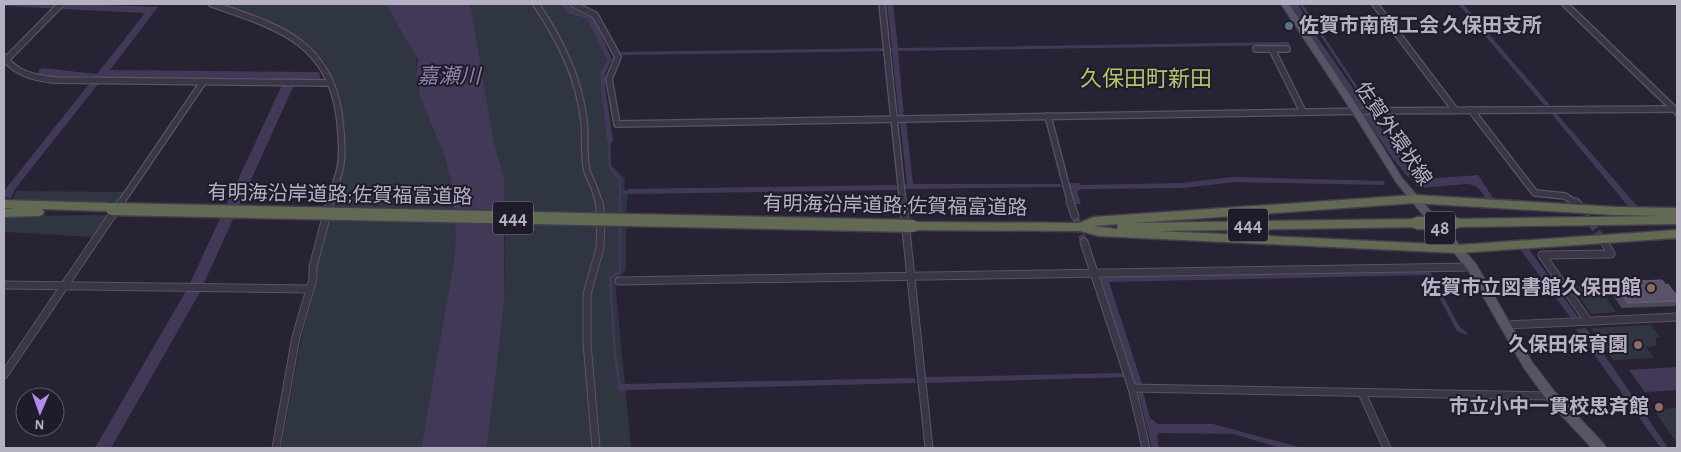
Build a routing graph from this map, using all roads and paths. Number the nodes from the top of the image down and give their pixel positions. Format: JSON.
{"nodes":[{"id":1,"x":61,"y":4,"type":"edge"},
{"id":2,"x":212,"y":4,"type":"edge"},
{"id":3,"x":536,"y":4,"type":"edge"},
{"id":4,"x":573,"y":4,"type":"edge"},
{"id":5,"x":882,"y":4,"type":"edge"},
{"id":6,"x":1285,"y":4,"type":"edge"},
{"id":7,"x":1375,"y":4,"type":"edge"},
{"id":8,"x":1565,"y":4,"type":"edge"},
{"id":9,"x":1256,"y":49,"type":"dead end"},
{"id":10,"x":1272,"y":49,"type":"junction"},
{"id":11,"x":1287,"y":49,"type":"dead end"},
{"id":12,"x":4,"y":60,"type":"edge"},
{"id":13,"x":203,"y":82,"type":"junction"},
{"id":14,"x":330,"y":83,"type":"junction"},
{"id":15,"x":1455,"y":110,"type":"junction"},
{"id":16,"x":1471,"y":110,"type":"junction"},
{"id":17,"x":1676,"y":110,"type":"edge"},
{"id":18,"x":1358,"y":111,"type":"junction"},
{"id":19,"x":1303,"y":112,"type":"junction"},
{"id":20,"x":1048,"y":116,"type":"junction"},
{"id":21,"x":895,"y":119,"type":"junction"},
{"id":22,"x":1415,"y":200,"type":"junction"},
{"id":23,"x":4,"y":204,"type":"edge"},
{"id":24,"x":1580,"y":206,"type":"tunnel mouth"},
{"id":25,"x":112,"y":209,"type":"junction"},
{"id":26,"x":1677,"y":212,"type":"edge"},
{"id":27,"x":4,"y":213,"type":"edge"},
{"id":28,"x":1677,"y":220,"type":"edge"},
{"id":29,"x":1077,"y":222,"type":"junction"},
{"id":30,"x":913,"y":226,"type":"joint"},
{"id":31,"x":1677,"y":234,"type":"edge"},
{"id":32,"x":1084,"y":242,"type":"tunnel mouth"},
{"id":33,"x":1604,"y":242,"type":"dead end"},
{"id":34,"x":1458,"y":249,"type":"junction"},
{"id":35,"x":1472,"y":267,"type":"junction"},
{"id":36,"x":1095,"y":273,"type":"junction"},
{"id":37,"x":910,"y":275,"type":"junction"},
{"id":38,"x":619,"y":281,"type":"dead end"},
{"id":39,"x":4,"y":285,"type":"edge"},
{"id":40,"x":64,"y":286,"type":"junction"},
{"id":41,"x":310,"y":289,"type":"junction"},
{"id":42,"x":1677,"y":316,"type":"edge"},
{"id":43,"x":1588,"y":321,"type":"junction"},
{"id":44,"x":1506,"y":325,"type":"junction"},
{"id":45,"x":4,"y":374,"type":"edge"},
{"id":46,"x":1132,"y":388,"type":"junction"},
{"id":47,"x":1362,"y":393,"type":"junction"},
{"id":48,"x":1551,"y":396,"type":"junction"},
{"id":49,"x":597,"y":446,"type":"edge"},
{"id":50,"x":276,"y":448,"type":"edge"},
{"id":51,"x":929,"y":448,"type":"edge"},
{"id":52,"x":1146,"y":448,"type":"edge"},
{"id":53,"x":1387,"y":448,"type":"edge"},
{"id":54,"x":1600,"y":448,"type":"edge"}],
"edges":[{"from":1,"to":12,"type":"street"},
{"from":2,"to":14,"type":"street"},
{"from":3,"to":49,"type":"street"},
{"from":4,"to":21,"type":"street"},
{"from":5,"to":21,"type":"street"},
{"from":6,"to":18,"type":"main road","name":"佐賀外環状線","number":"48"},
{"from":7,"to":15,"type":"street"},
{"from":8,"to":17,"type":"street"},
{"from":9,"to":10,"type":"street"},
{"from":10,"to":11,"type":"street"},
{"from":10,"to":19,"type":"street"},
{"from":12,"to":13,"type":"street"},
{"from":13,"to":14,"type":"street"},
{"from":13,"to":40,"type":"street"},
{"from":14,"to":41,"type":"street"},
{"from":15,"to":16,"type":"street"},
{"from":15,"to":18,"type":"street"},
{"from":16,"to":17,"type":"street"},
{"from":16,"to":24,"type":"street"},
{"from":18,"to":19,"type":"street"},
{"from":18,"to":22,"type":"main road","name":"佐賀外環状線","number":"48"},
{"from":19,"to":20,"type":"street"},
{"from":20,"to":21,"type":"street"},
{"from":20,"to":29,"type":"street"},
{"from":21,"to":37,"type":"street"},
{"from":22,"to":26,"type":"highway"},
{"from":22,"to":29,"type":"highway"},
{"from":22,"to":34,"type":"main road","name":"佐賀外環状線","number":"48"},
{"from":23,"to":25,"type":"highway"},
{"from":25,"to":27,"type":"highway"},
{"from":25,"to":30,"type":"highway","name":"有明海沿岸道路;佐賀福富道路","number":"444","bridge":true},
{"from":28,"to":29,"type":"highway","name":"有明海沿岸道路;佐賀福富道路","number":"444","bridge":true},
{"from":29,"to":30,"type":"highway","name":"有明海沿岸道路;佐賀福富道路","number":"444"},
{"from":29,"to":34,"type":"highway"},
{"from":31,"to":34,"type":"highway"},
{"from":32,"to":36,"type":"street"},
{"from":33,"to":43,"type":"street"},
{"from":34,"to":35,"type":"main road","name":"佐賀外環状線","number":"48"},
{"from":35,"to":36,"type":"street"},
{"from":35,"to":44,"type":"main road","name":"佐賀外環状線","number":"48"},
{"from":36,"to":37,"type":"street"},
{"from":36,"to":46,"type":"street"},
{"from":37,"to":38,"type":"street"},
{"from":37,"to":51,"type":"street"},
{"from":39,"to":40,"type":"street"},
{"from":40,"to":41,"type":"street"},
{"from":40,"to":45,"type":"street"},
{"from":41,"to":50,"type":"street"},
{"from":42,"to":43,"type":"street"},
{"from":43,"to":44,"type":"street"},
{"from":44,"to":48,"type":"main road","name":"佐賀外環状線","number":"48"},
{"from":46,"to":47,"type":"street"},
{"from":46,"to":52,"type":"street"},
{"from":47,"to":48,"type":"street"},
{"from":47,"to":53,"type":"street"},
{"from":48,"to":54,"type":"main road","name":"佐賀外環状線","number":"48"}]}
